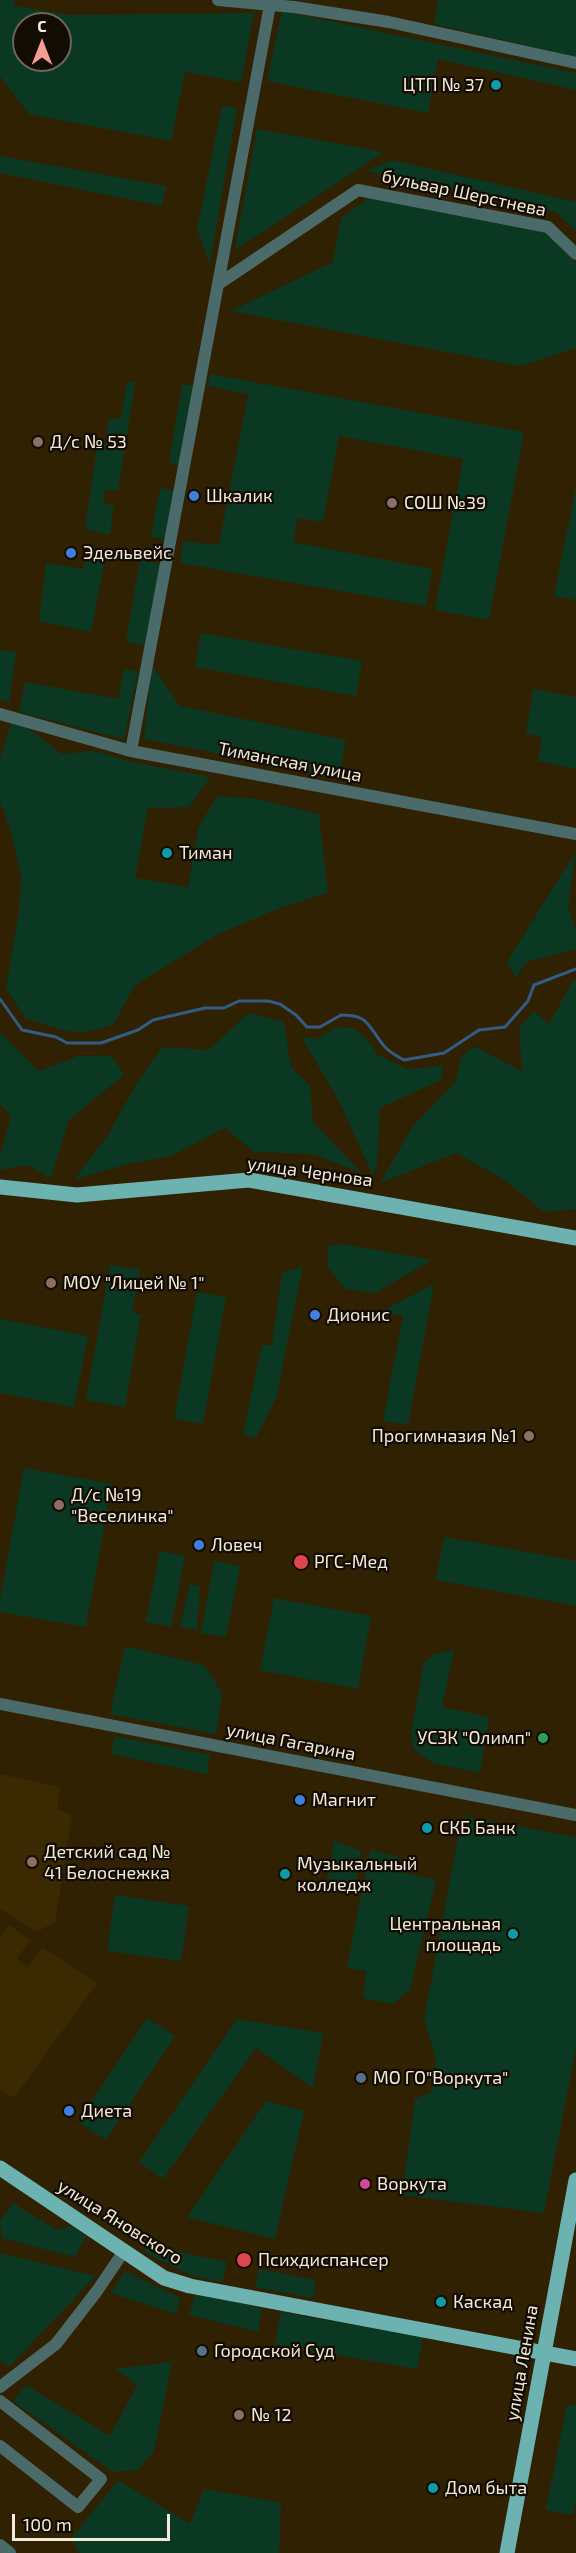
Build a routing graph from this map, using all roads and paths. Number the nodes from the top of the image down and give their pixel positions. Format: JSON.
{"nodes":[{"id":1,"x":218,"y":0,"type":"edge"},
{"id":2,"x":270,"y":5,"type":"junction"},
{"id":3,"x":576,"y":63,"type":"edge"},
{"id":4,"x":576,"y":254,"type":"edge"},
{"id":5,"x":220,"y":283,"type":"junction"},
{"id":6,"x":0,"y":714,"type":"edge"},
{"id":7,"x":131,"y":751,"type":"junction"},
{"id":8,"x":576,"y":834,"type":"edge"},
{"id":9,"x":0,"y":1187,"type":"edge"},
{"id":10,"x":576,"y":1238,"type":"edge"},
{"id":11,"x":0,"y":1704,"type":"edge"},
{"id":12,"x":576,"y":1815,"type":"edge"},
{"id":13,"x":0,"y":2168,"type":"edge"},
{"id":14,"x":576,"y":2180,"type":"edge"},
{"id":15,"x":124,"y":2251,"type":"junction"},
{"id":16,"x":544,"y":2353,"type":"junction"},
{"id":17,"x":576,"y":2359,"type":"edge"},
{"id":18,"x":0,"y":2387,"type":"edge"},
{"id":19,"x":0,"y":2401,"type":"edge"},
{"id":20,"x":0,"y":2446,"type":"edge"},
{"id":21,"x":0,"y":2545,"type":"edge"},
{"id":22,"x":10,"y":2553,"type":"edge"},
{"id":23,"x":507,"y":2553,"type":"edge"}],
"edges":[{"from":1,"to":2,"type":"street"},
{"from":2,"to":3,"type":"street"},
{"from":2,"to":5,"type":"street"},
{"from":4,"to":5,"type":"street","name":"бульвар Шерстнева"},
{"from":5,"to":7,"type":"street"},
{"from":6,"to":7,"type":"street","name":"Тиманская улица"},
{"from":7,"to":8,"type":"street","name":"Тиманская улица"},
{"from":9,"to":10,"type":"main road","name":"улица Чернова"},
{"from":11,"to":12,"type":"street","name":"улица Гагарина"},
{"from":13,"to":15,"type":"main road","name":"улица Яновского"},
{"from":14,"to":16,"type":"main road","name":"улица Ленина"},
{"from":15,"to":16,"type":"main road","name":"улица Яновского"},
{"from":15,"to":18,"type":"street"},
{"from":16,"to":17,"type":"main road","name":"улица Яновского"},
{"from":16,"to":23,"type":"main road","name":"улица Ленина"},
{"from":19,"to":20,"type":"street"},
{"from":21,"to":22,"type":"street"}]}
